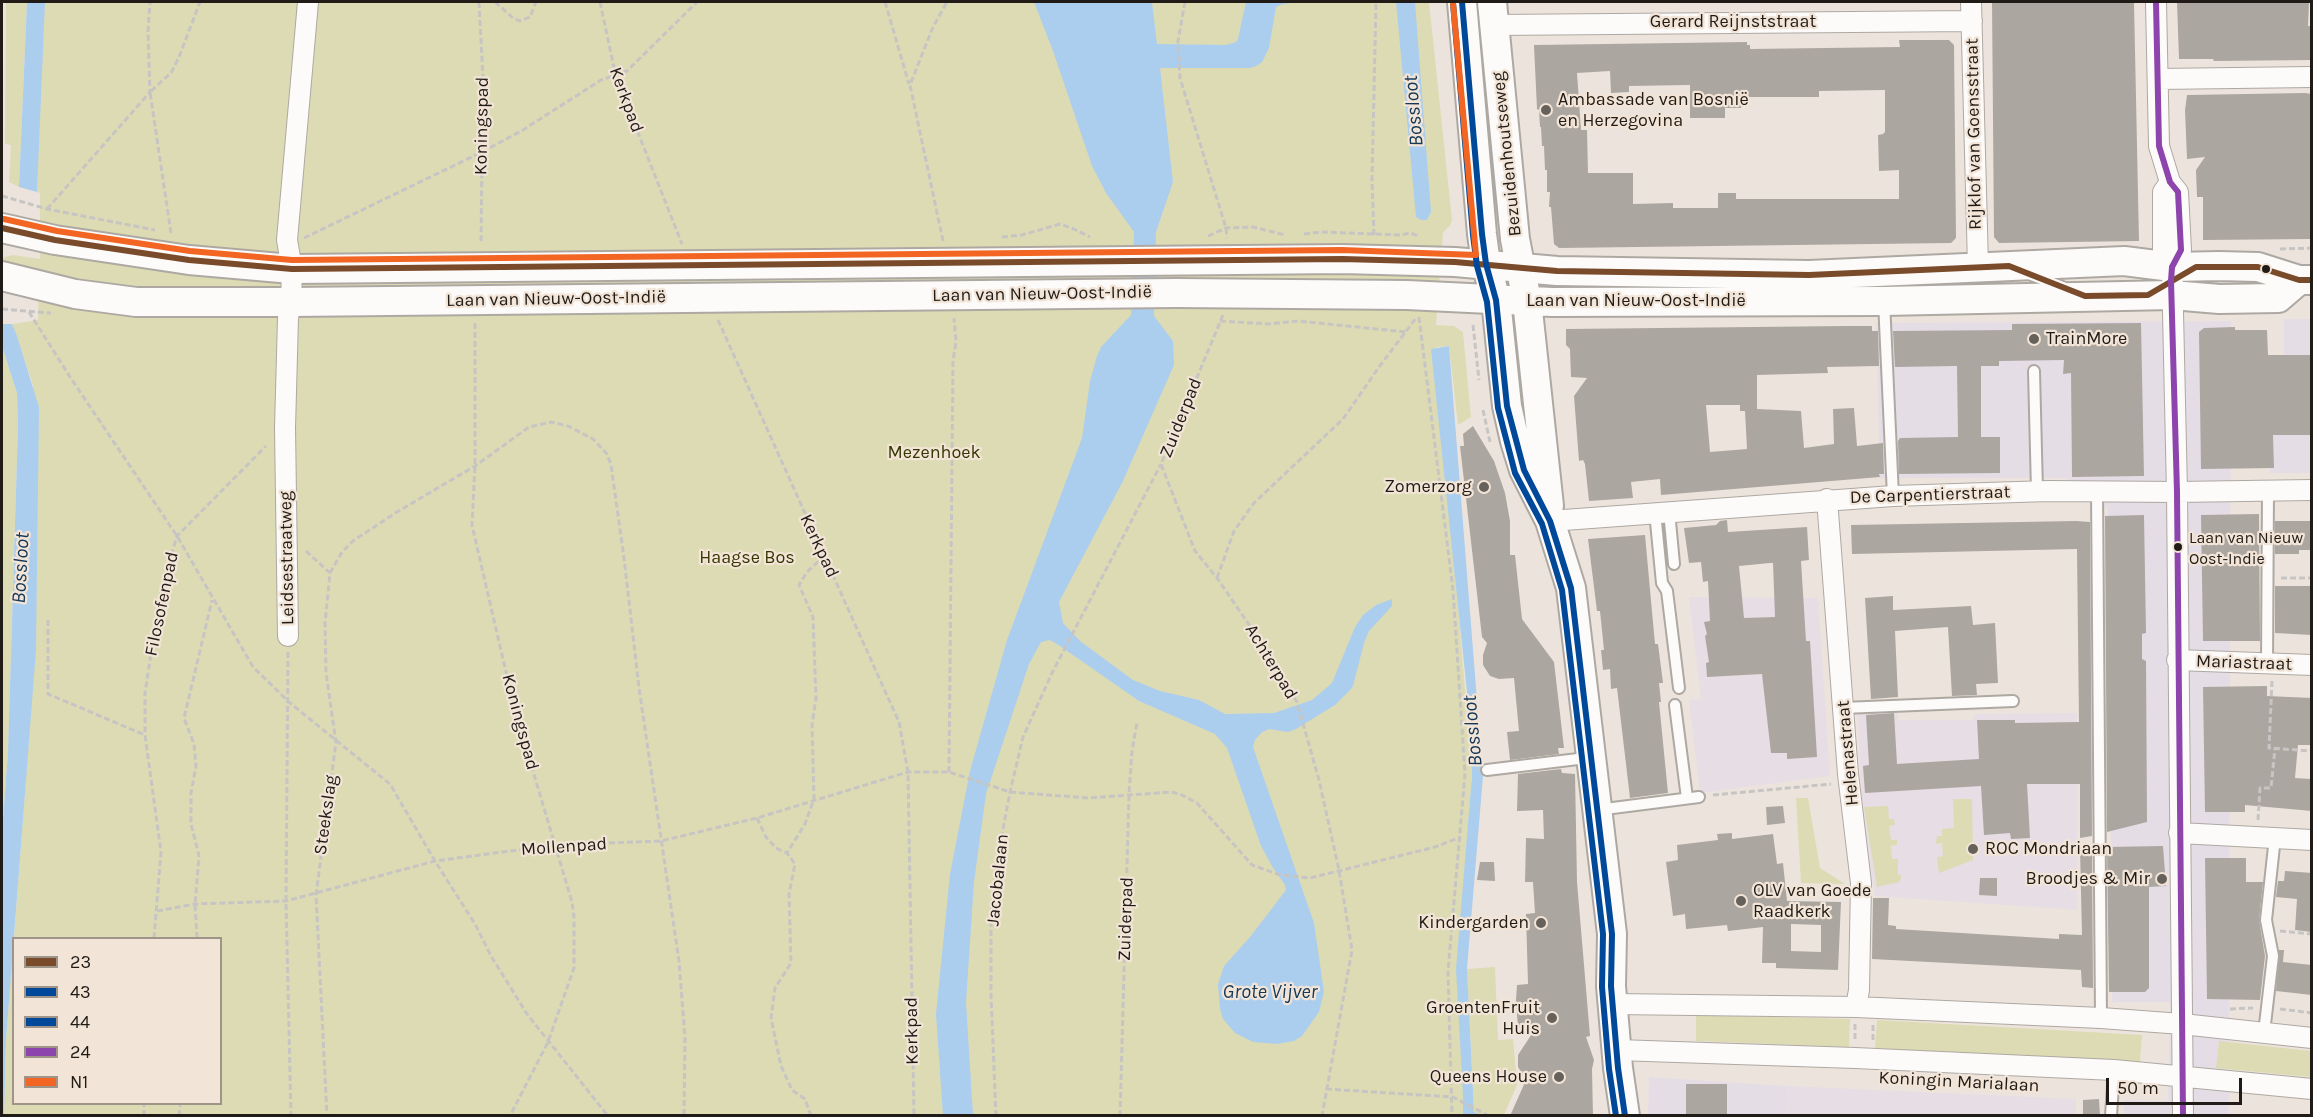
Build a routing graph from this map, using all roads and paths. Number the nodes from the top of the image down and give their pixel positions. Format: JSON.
{"nodes":[{"id":1,"x":150,"y":2,"type":"edge"},
{"id":2,"x":200,"y":2,"type":"edge"},
{"id":3,"x":308,"y":2,"type":"edge"},
{"id":4,"x":480,"y":2,"type":"edge"},
{"id":5,"x":495,"y":2,"type":"edge"},
{"id":6,"x":536,"y":2,"type":"edge"},
{"id":7,"x":600,"y":2,"type":"edge"},
{"id":8,"x":697,"y":2,"type":"edge"},
{"id":9,"x":885,"y":2,"type":"edge"},
{"id":10,"x":947,"y":2,"type":"edge"},
{"id":11,"x":1185,"y":2,"type":"edge"},
{"id":12,"x":1376,"y":2,"type":"edge"},
{"id":13,"x":1462,"y":2,"type":"edge"},
{"id":14,"x":2156,"y":2,"type":"edge"},
{"id":15,"x":1972,"y":11,"type":"edge"},
{"id":16,"x":1493,"y":13,"type":"edge"},
{"id":17,"x":616,"y":77,"type":"junction"},
{"id":18,"x":2312,"y":77,"type":"edge"},
{"id":19,"x":2158,"y":79,"type":"junction"},
{"id":20,"x":909,"y":86,"type":"junction"},
{"id":21,"x":150,"y":92,"type":"junction"},
{"id":22,"x":482,"y":152,"type":"junction"},
{"id":23,"x":47,"y":209,"type":"dead end"},
{"id":24,"x":2,"y":228,"type":"edge"},
{"id":25,"x":171,"y":233,"type":"dead end"},
{"id":26,"x":995,"y":239,"type":"dead end"},
{"id":27,"x":299,"y":241,"type":"dead end"},
{"id":28,"x":481,"y":250,"type":"dead end"},
{"id":29,"x":1101,"y":250,"type":"junction"},
{"id":30,"x":948,"y":262,"type":"junction"},
{"id":31,"x":1486,"y":264,"type":"junction"},
{"id":32,"x":1978,"y":266,"type":"junction"},
{"id":33,"x":2009,"y":266,"type":"junction"},
{"id":34,"x":693,"y":267,"type":"junction"},
{"id":35,"x":1521,"y":268,"type":"junction"},
{"id":36,"x":292,"y":269,"type":"junction"},
{"id":37,"x":2,"y":276,"type":"edge"},
{"id":38,"x":2305,"y":280,"type":"edge"},
{"id":39,"x":2172,"y":281,"type":"junction"},
{"id":40,"x":952,"y":296,"type":"junction"},
{"id":41,"x":2085,"y":296,"type":"junction"},
{"id":42,"x":708,"y":297,"type":"junction"},
{"id":43,"x":1496,"y":300,"type":"junction"},
{"id":44,"x":1884,"y":300,"type":"junction"},
{"id":45,"x":1527,"y":301,"type":"junction"},
{"id":46,"x":291,"y":302,"type":"junction"},
{"id":47,"x":29,"y":312,"type":"dead end"},
{"id":48,"x":475,"y":313,"type":"dead end"},
{"id":49,"x":1472,"y":323,"type":"dead end"},
{"id":50,"x":1406,"y":332,"type":"junction"},
{"id":51,"x":2034,"y":371,"type":"dead end"},
{"id":52,"x":1479,"y":383,"type":"dead end"},
{"id":53,"x":1482,"y":406,"type":"dead end"},
{"id":54,"x":285,"y":428,"type":"junction"},
{"id":55,"x":1492,"y":449,"type":"dead end"},
{"id":56,"x":1161,"y":464,"type":"junction"},
{"id":57,"x":475,"y":466,"type":"junction"},
{"id":58,"x":2268,"y":490,"type":"junction"},
{"id":59,"x":2312,"y":490,"type":"edge"},
{"id":60,"x":2043,"y":491,"type":"junction"},
{"id":61,"x":2097,"y":491,"type":"junction"},
{"id":62,"x":2177,"y":492,"type":"junction"},
{"id":63,"x":1893,"y":496,"type":"junction"},
{"id":64,"x":1827,"y":499,"type":"junction"},
{"id":65,"x":1662,"y":511,"type":"junction"},
{"id":66,"x":1550,"y":521,"type":"junction"},
{"id":67,"x":287,"y":533,"type":"junction"},
{"id":68,"x":177,"y":536,"type":"junction"},
{"id":69,"x":824,"y":556,"type":"junction"},
{"id":70,"x":1674,"y":564,"type":"dead end"},
{"id":71,"x":330,"y":573,"type":"junction"},
{"id":72,"x":1216,"y":578,"type":"junction"},
{"id":73,"x":2268,"y":578,"type":"junction"},
{"id":74,"x":2312,"y":578,"type":"edge"},
{"id":75,"x":213,"y":598,"type":"junction"},
{"id":76,"x":48,"y":620,"type":"dead end"},
{"id":77,"x":288,"y":636,"type":"joint"},
{"id":78,"x":2177,"y":660,"type":"junction"},
{"id":79,"x":2270,"y":664,"type":"junction"},
{"id":80,"x":2312,"y":665,"type":"edge"},
{"id":81,"x":1679,"y":688,"type":"dead end"},
{"id":82,"x":2013,"y":701,"type":"dead end"},
{"id":83,"x":290,"y":703,"type":"junction"},
{"id":84,"x":1676,"y":705,"type":"dead end"},
{"id":85,"x":1843,"y":708,"type":"junction"},
{"id":86,"x":1137,"y":722,"type":"dead end"},
{"id":87,"x":145,"y":735,"type":"junction"},
{"id":88,"x":336,"y":742,"type":"junction"},
{"id":89,"x":2275,"y":748,"type":"junction"},
{"id":90,"x":2312,"y":751,"type":"edge"},
{"id":91,"x":1578,"y":759,"type":"dead end"},
{"id":92,"x":1487,"y":770,"type":"dead end"},
{"id":93,"x":908,"y":772,"type":"junction"},
{"id":94,"x":949,"y":772,"type":"junction"},
{"id":95,"x":1849,"y":782,"type":"junction"},
{"id":96,"x":1010,"y":792,"type":"junction"},
{"id":97,"x":1129,"y":794,"type":"junction"},
{"id":98,"x":1699,"y":797,"type":"joint"},
{"id":99,"x":1687,"y":798,"type":"junction"},
{"id":100,"x":814,"y":799,"type":"junction"},
{"id":101,"x":1597,"y":810,"type":"junction"},
{"id":102,"x":757,"y":818,"type":"junction"},
{"id":103,"x":2179,"y":833,"type":"junction"},
{"id":104,"x":2266,"y":836,"type":"junction"},
{"id":105,"x":1461,"y":837,"type":"junction"},
{"id":106,"x":2312,"y":840,"type":"edge"},
{"id":107,"x":661,"y":841,"type":"junction"},
{"id":108,"x":555,"y":845,"type":"junction"},
{"id":109,"x":787,"y":853,"type":"junction"},
{"id":110,"x":435,"y":861,"type":"junction"},
{"id":111,"x":1339,"y":870,"type":"junction"},
{"id":112,"x":316,"y":895,"type":"junction"},
{"id":113,"x":286,"y":901,"type":"junction"},
{"id":114,"x":195,"y":904,"type":"junction"},
{"id":115,"x":158,"y":911,"type":"junction"},
{"id":116,"x":2268,"y":930,"type":"junction"},
{"id":117,"x":2312,"y":934,"type":"edge"},
{"id":118,"x":154,"y":937,"type":"edge"},
{"id":119,"x":197,"y":937,"type":"edge"},
{"id":120,"x":1620,"y":1003,"type":"junction"},
{"id":121,"x":1865,"y":1008,"type":"junction"},
{"id":122,"x":2101,"y":1018,"type":"junction"},
{"id":123,"x":2182,"y":1024,"type":"junction"},
{"id":124,"x":2264,"y":1033,"type":"junction"},
{"id":125,"x":2312,"y":1038,"type":"edge"},
{"id":126,"x":548,"y":1042,"type":"junction"},
{"id":127,"x":1625,"y":1050,"type":"junction"},
{"id":128,"x":1872,"y":1059,"type":"junction"},
{"id":129,"x":2114,"y":1070,"type":"junction"},
{"id":130,"x":2183,"y":1075,"type":"junction"},
{"id":131,"x":1326,"y":1089,"type":"junction"},
{"id":132,"x":2312,"y":1089,"type":"edge"},
{"id":133,"x":1453,"y":1096,"type":"junction"},
{"id":134,"x":1625,"y":1114,"type":"edge"},
{"id":135,"x":291,"y":1116,"type":"edge"},
{"id":136,"x":327,"y":1116,"type":"edge"},
{"id":137,"x":510,"y":1116,"type":"edge"},
{"id":138,"x":608,"y":1116,"type":"edge"},
{"id":139,"x":684,"y":1116,"type":"edge"},
{"id":140,"x":811,"y":1116,"type":"edge"},
{"id":141,"x":914,"y":1116,"type":"edge"},
{"id":142,"x":996,"y":1116,"type":"edge"},
{"id":143,"x":1120,"y":1116,"type":"edge"},
{"id":144,"x":1322,"y":1116,"type":"edge"},
{"id":145,"x":1452,"y":1116,"type":"edge"},
{"id":146,"x":1489,"y":1116,"type":"edge"},
{"id":147,"x":2111,"y":1116,"type":"edge"},
{"id":148,"x":2183,"y":1116,"type":"edge"}],
"edges":[{"from":1,"to":21,"type":"path"},
{"from":2,"to":21,"type":"path"},
{"from":3,"to":36,"type":"street","name":"Leidsestraatweg"},
{"from":4,"to":22,"type":"path","name":"Koningspad"},
{"from":5,"to":6,"type":"path"},
{"from":7,"to":17,"type":"path","name":"Kerkpad"},
{"from":8,"to":17,"type":"path"},
{"from":9,"to":20,"type":"path"},
{"from":10,"to":20,"type":"path"},
{"from":11,"to":12,"type":"path"},
{"from":13,"to":31,"type":"main road","name":"Bezuidenhoutseweg"},
{"from":14,"to":19,"type":"street"},
{"from":15,"to":16,"type":"street","name":"Gerard Reijnststraat"},
{"from":15,"to":32,"type":"street","name":"Rijklof van Goensstraat"},
{"from":16,"to":35,"type":"main road","name":"Bezuidenhoutseweg"},
{"from":17,"to":22,"type":"path"},
{"from":17,"to":34,"type":"path","name":"Kerkpad"},
{"from":18,"to":19,"type":"street"},
{"from":19,"to":39,"type":"street"},
{"from":20,"to":30,"type":"path"},
{"from":21,"to":23,"type":"path"},
{"from":21,"to":25,"type":"path"},
{"from":22,"to":27,"type":"path"},
{"from":22,"to":28,"type":"path","name":"Koningspad"},
{"from":24,"to":36,"type":"main road","name":"Laan van Nieuw-Oost-Indië"},
{"from":26,"to":29,"type":"path"},
{"from":29,"to":30,"type":"main road","name":"Laan van Nieuw-Oost-Indië"},
{"from":29,"to":31,"type":"main road","name":"Laan van Nieuw-Oost-Indië"},
{"from":30,"to":34,"type":"main road","name":"Laan van Nieuw-Oost-Indië"},
{"from":31,"to":35,"type":"main road","name":"Laan van Nieuw-Oost-Indië"},
{"from":31,"to":43,"type":"main road","name":"Bezuidenhoutseweg"},
{"from":32,"to":33,"type":"main road","name":"Laan van Nieuw-Oost-Indië"},
{"from":32,"to":35,"type":"main road","name":"Laan van Nieuw-Oost-Indië"},
{"from":33,"to":39,"type":"main road","name":"Laan van Nieuw-Oost-Indië"},
{"from":33,"to":41,"type":"lane","name":"Laan van Nieuw-Oost-Indië"},
{"from":34,"to":36,"type":"main road","name":"Laan van Nieuw-Oost-Indië"},
{"from":35,"to":45,"type":"main road","name":"Bezuidenhoutseweg"},
{"from":36,"to":46,"type":"street","name":"Leidsestraatweg"},
{"from":37,"to":46,"type":"main road","name":"Laan van Nieuw-Oost-Indië"},
{"from":38,"to":39,"type":"main road","name":"Laan van Nieuw-Oost-Indië"},
{"from":39,"to":41,"type":"main road","name":"Laan van Nieuw-Oost-Indië"},
{"from":39,"to":62,"type":"street"},
{"from":40,"to":42,"type":"main road","name":"Laan van Nieuw-Oost-Indië"},
{"from":40,"to":43,"type":"main road","name":"Laan van Nieuw-Oost-Indië"},
{"from":40,"to":94,"type":"path"},
{"from":41,"to":44,"type":"main road","name":"Laan van Nieuw-Oost-Indië"},
{"from":42,"to":46,"type":"main road","name":"Laan van Nieuw-Oost-Indië"},
{"from":42,"to":69,"type":"path","name":"Kerkpad"},
{"from":43,"to":45,"type":"main road","name":"Laan van Nieuw-Oost-Indië"},
{"from":43,"to":66,"type":"main road","name":"Bezuidenhoutseweg"},
{"from":44,"to":45,"type":"main road","name":"Laan van Nieuw-Oost-Indië"},
{"from":44,"to":63,"type":"lane"},
{"from":45,"to":66,"type":"main road","name":"Bezuidenhoutseweg"},
{"from":46,"to":54,"type":"street","name":"Leidsestraatweg"},
{"from":47,"to":68,"type":"path","name":"Filosofenpad"},
{"from":48,"to":57,"type":"path","name":"Koningspad"},
{"from":49,"to":52,"type":"path"},
{"from":50,"to":56,"type":"path","name":"Zuiderpad"},
{"from":50,"to":72,"type":"path"},
{"from":50,"to":105,"type":"path"},
{"from":51,"to":60,"type":"lane"},
{"from":53,"to":55,"type":"path"},
{"from":54,"to":67,"type":"street","name":"Leidsestraatweg"},
{"from":54,"to":68,"type":"path"},
{"from":56,"to":72,"type":"path","name":"Zuiderpad"},
{"from":56,"to":96,"type":"path","name":"Jacobalaan"},
{"from":57,"to":71,"type":"path"},
{"from":57,"to":107,"type":"path"},
{"from":57,"to":108,"type":"path","name":"Koningspad"},
{"from":58,"to":59,"type":"street","name":"De Carpentierstraat"},
{"from":58,"to":62,"type":"street","name":"De Carpentierstraat"},
{"from":58,"to":73,"type":"lane"},
{"from":60,"to":61,"type":"street","name":"De Carpentierstraat"},
{"from":60,"to":63,"type":"street","name":"De Carpentierstraat"},
{"from":61,"to":62,"type":"street","name":"De Carpentierstraat"},
{"from":61,"to":122,"type":"lane"},
{"from":62,"to":78,"type":"street"},
{"from":63,"to":64,"type":"street","name":"De Carpentierstraat"},
{"from":64,"to":65,"type":"street","name":"De Carpentierstraat"},
{"from":64,"to":85,"type":"street","name":"Helenastraat"},
{"from":65,"to":66,"type":"street","name":"De Carpentierstraat"},
{"from":65,"to":70,"type":"lane"},
{"from":65,"to":81,"type":"lane"},
{"from":66,"to":101,"type":"main road","name":"Bezuidenhoutseweg"},
{"from":67,"to":71,"type":"path"},
{"from":67,"to":77,"type":"street","name":"Leidsestraatweg"},
{"from":68,"to":75,"type":"path"},
{"from":68,"to":87,"type":"path","name":"Filosofenpad"},
{"from":69,"to":93,"type":"path","name":"Kerkpad"},
{"from":69,"to":100,"type":"path"},
{"from":71,"to":88,"type":"path","name":"Steekslag"},
{"from":72,"to":111,"type":"path","name":"Achterpad"},
{"from":73,"to":74,"type":"path"},
{"from":73,"to":79,"type":"lane"},
{"from":75,"to":83,"type":"path"},
{"from":75,"to":114,"type":"path"},
{"from":76,"to":87,"type":"path"},
{"from":77,"to":83,"type":"path","name":"Leidsestraatweg"},
{"from":78,"to":79,"type":"street","name":"Mariastraat"},
{"from":78,"to":103,"type":"street"},
{"from":79,"to":80,"type":"street","name":"Mariastraat"},
{"from":79,"to":89,"type":"path"},
{"from":82,"to":85,"type":"lane"},
{"from":83,"to":88,"type":"path"},
{"from":83,"to":113,"type":"path","name":"Leidsestraatweg"},
{"from":84,"to":99,"type":"lane"},
{"from":85,"to":95,"type":"street","name":"Helenastraat"},
{"from":86,"to":97,"type":"path","name":"Zuiderpad"},
{"from":87,"to":115,"type":"path","name":"Filosofenpad"},
{"from":88,"to":110,"type":"path"},
{"from":88,"to":112,"type":"path","name":"Steekslag"},
{"from":89,"to":90,"type":"path"},
{"from":89,"to":104,"type":"path"},
{"from":91,"to":92,"type":"lane"},
{"from":93,"to":94,"type":"path","name":"Mollenpad"},
{"from":93,"to":100,"type":"path","name":"Mollenpad"},
{"from":93,"to":141,"type":"path","name":"Kerkpad"},
{"from":94,"to":96,"type":"path","name":"Mollenpad"},
{"from":95,"to":98,"type":"path"},
{"from":95,"to":121,"type":"street","name":"Helenastraat"},
{"from":96,"to":97,"type":"path","name":"Mollenpad"},
{"from":96,"to":142,"type":"path","name":"Jacobalaan"},
{"from":97,"to":111,"type":"path","name":"Mollenpad"},
{"from":97,"to":143,"type":"path","name":"Zuiderpad"},
{"from":98,"to":99,"type":"lane"},
{"from":99,"to":101,"type":"lane"},
{"from":100,"to":102,"type":"path","name":"Mollenpad"},
{"from":100,"to":109,"type":"path"},
{"from":101,"to":120,"type":"main road","name":"Bezuidenhoutseweg"},
{"from":102,"to":107,"type":"path","name":"Mollenpad"},
{"from":102,"to":109,"type":"path"},
{"from":103,"to":104,"type":"street"},
{"from":103,"to":123,"type":"street"},
{"from":104,"to":106,"type":"street"},
{"from":104,"to":116,"type":"lane"},
{"from":105,"to":111,"type":"path"},
{"from":105,"to":133,"type":"path"},
{"from":107,"to":108,"type":"path","name":"Mollenpad"},
{"from":107,"to":139,"type":"path"},
{"from":108,"to":110,"type":"path","name":"Mollenpad"},
{"from":108,"to":126,"type":"path","name":"Koningspad"},
{"from":109,"to":140,"type":"path"},
{"from":110,"to":112,"type":"path","name":"Mollenpad"},
{"from":110,"to":126,"type":"path"},
{"from":111,"to":131,"type":"path","name":"Achterpad"},
{"from":112,"to":113,"type":"path","name":"Mollenpad"},
{"from":112,"to":136,"type":"path","name":"Steekslag"},
{"from":113,"to":114,"type":"path","name":"Mollenpad"},
{"from":113,"to":135,"type":"path","name":"Leidsestraatweg"},
{"from":114,"to":115,"type":"path","name":"Mollenpad"},
{"from":114,"to":119,"type":"path"},
{"from":115,"to":118,"type":"path","name":"Filosofenpad"},
{"from":116,"to":117,"type":"path"},
{"from":116,"to":124,"type":"lane"},
{"from":120,"to":121,"type":"street"},
{"from":120,"to":127,"type":"main road","name":"Bezuidenhoutseweg"},
{"from":121,"to":122,"type":"street"},
{"from":121,"to":128,"type":"path"},
{"from":122,"to":123,"type":"street"},
{"from":123,"to":124,"type":"street"},
{"from":123,"to":130,"type":"street"},
{"from":124,"to":125,"type":"street"},
{"from":126,"to":137,"type":"path","name":"Koningspad"},
{"from":126,"to":138,"type":"path"},
{"from":127,"to":128,"type":"street","name":"Koningin Marialaan"},
{"from":127,"to":134,"type":"main road","name":"Bezuidenhoutseweg"},
{"from":128,"to":129,"type":"street","name":"Koningin Marialaan"},
{"from":129,"to":130,"type":"street","name":"Koningin Marialaan"},
{"from":129,"to":147,"type":"lane"},
{"from":130,"to":132,"type":"street","name":"Koningin Marialaan"},
{"from":130,"to":148,"type":"street"},
{"from":131,"to":133,"type":"path"},
{"from":131,"to":144,"type":"path","name":"Achterpad"},
{"from":133,"to":145,"type":"path"},
{"from":133,"to":146,"type":"path"}]}
